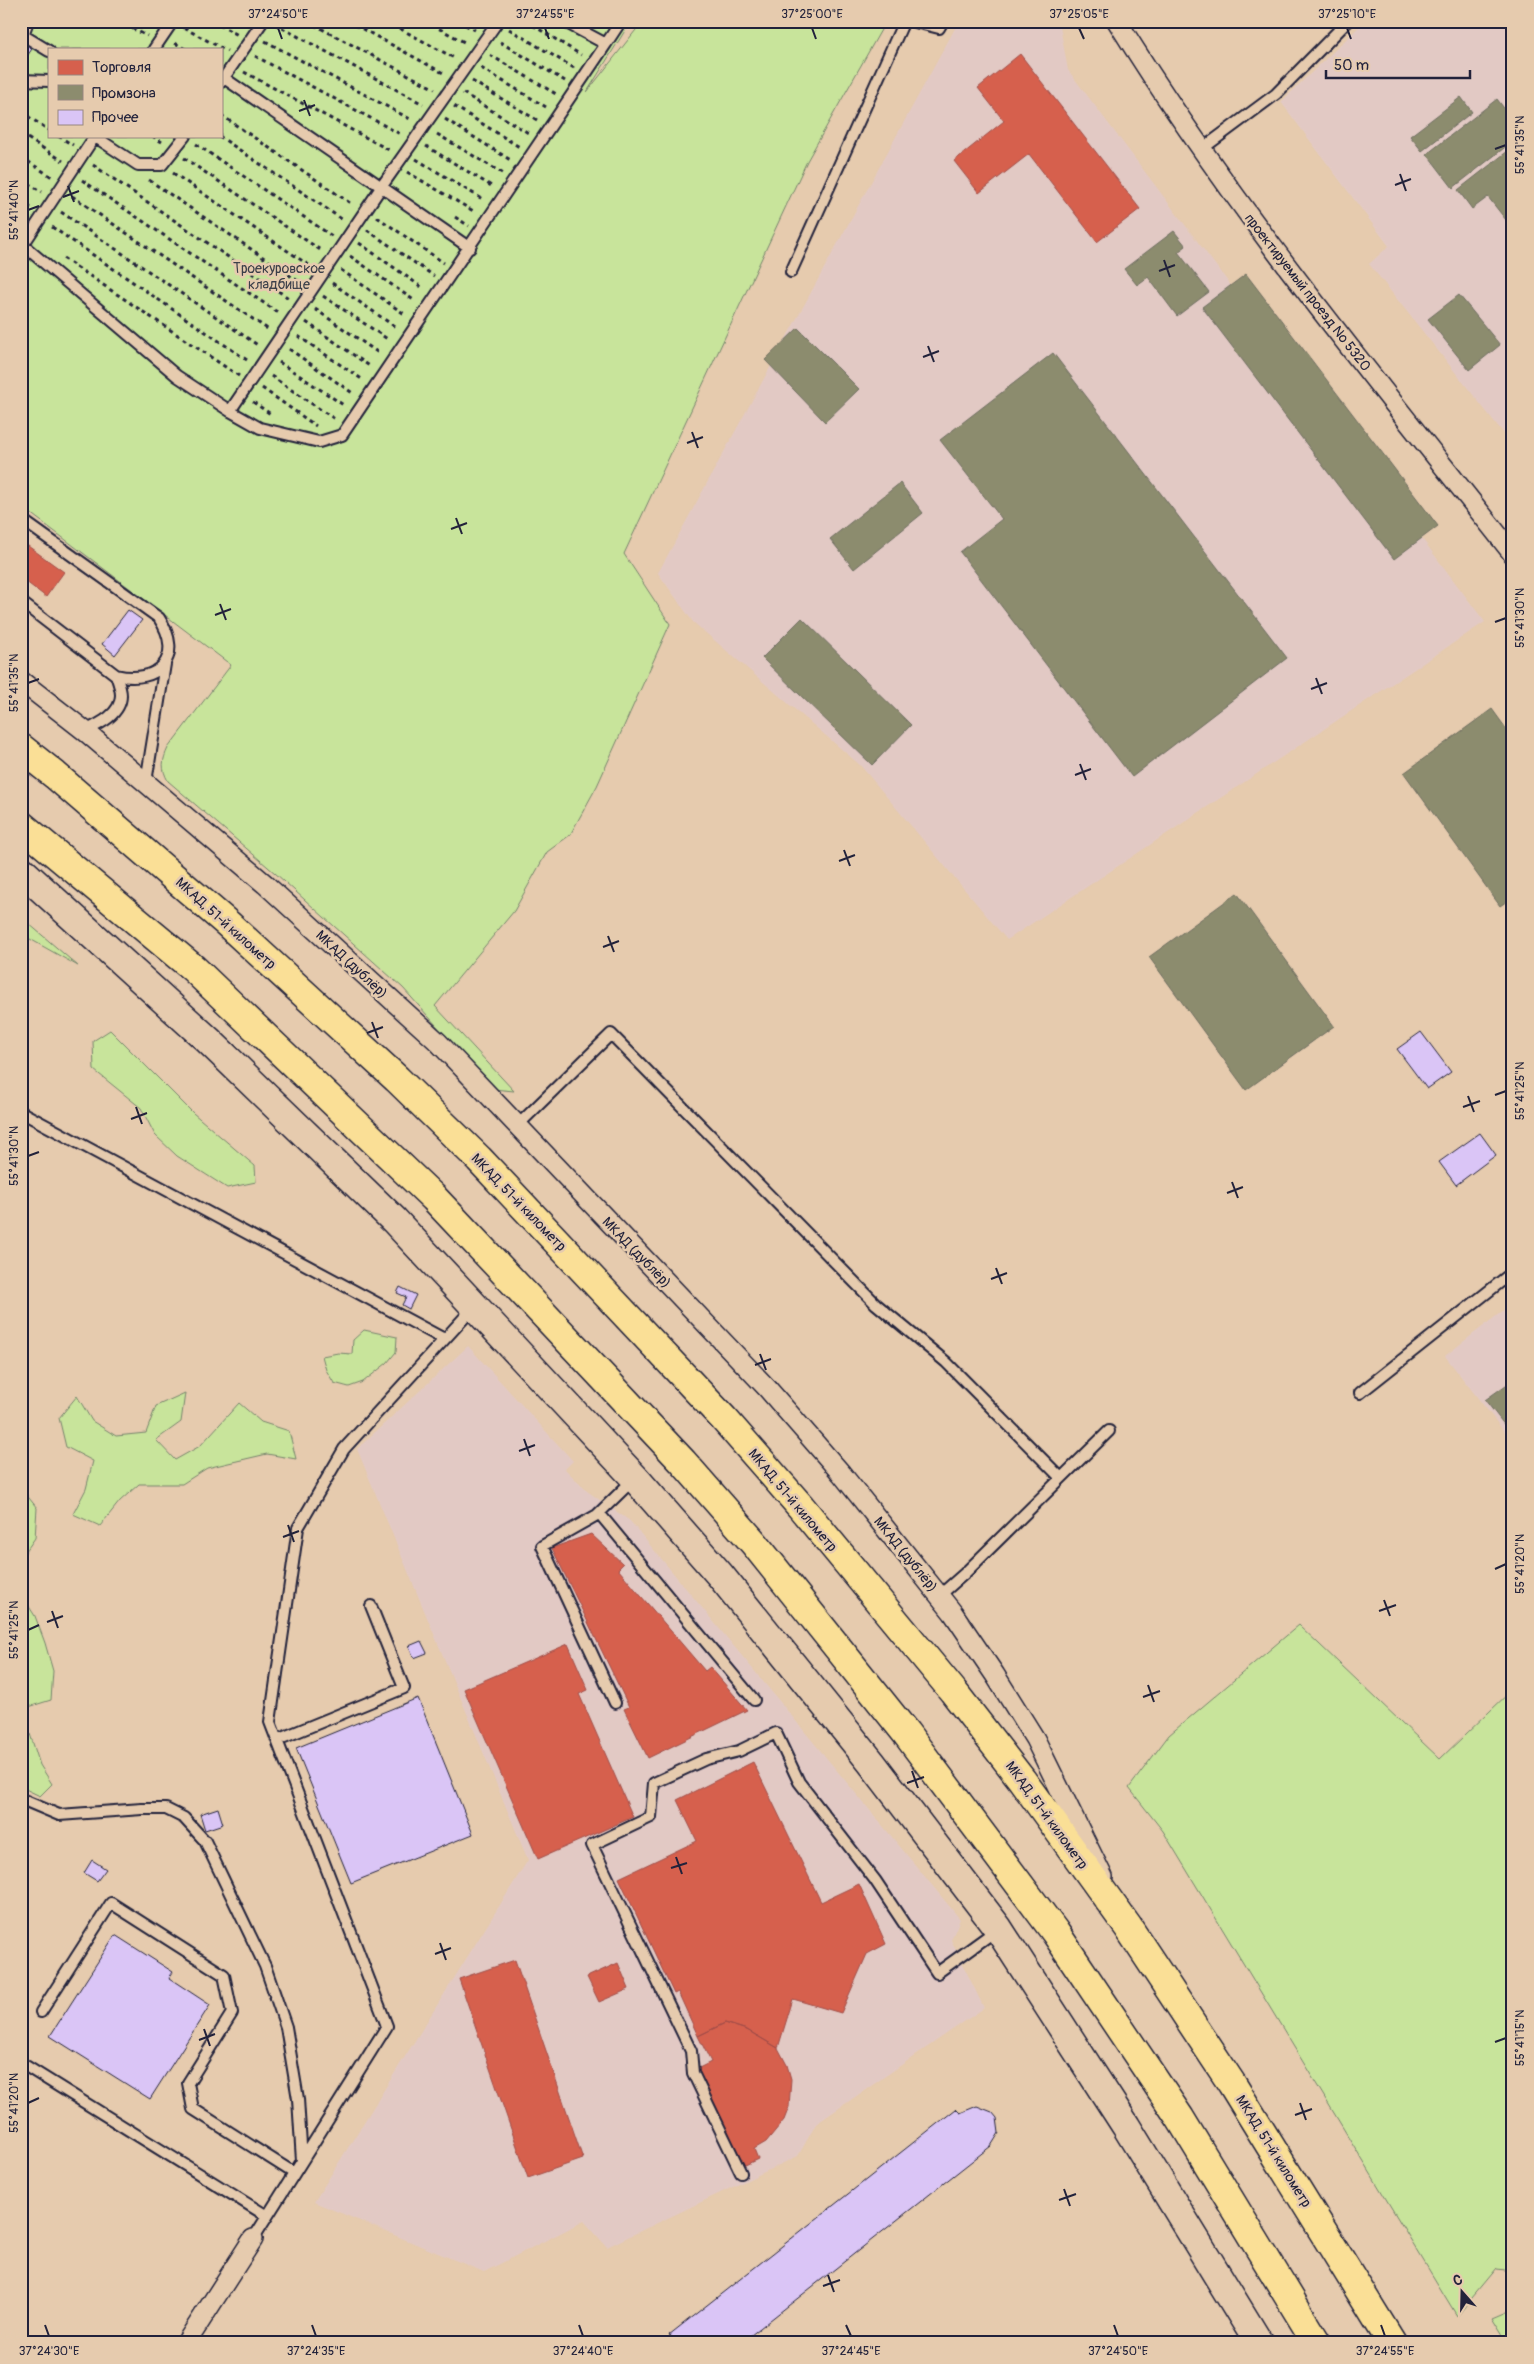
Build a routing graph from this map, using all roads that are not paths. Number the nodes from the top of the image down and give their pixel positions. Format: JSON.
{"nodes":[{"id":1,"x":28,"y":21,"type":"edge"},
{"id":2,"x":173,"y":21,"type":"edge"},
{"id":3,"x":263,"y":21,"type":"edge"},
{"id":4,"x":563,"y":21,"type":"edge"},
{"id":5,"x":621,"y":21,"type":"edge"},
{"id":6,"x":904,"y":21,"type":"edge"},
{"id":7,"x":911,"y":21,"type":"edge"},
{"id":8,"x":943,"y":21,"type":"edge"},
{"id":9,"x":1117,"y":21,"type":"edge"},
{"id":10,"x":498,"y":22,"type":"edge"},
{"id":11,"x":1346,"y":22,"type":"edge"},
{"id":12,"x":22,"y":35,"type":"edge"},
{"id":13,"x":606,"y":44,"type":"junction"},
{"id":14,"x":156,"y":46,"type":"edge"},
{"id":15,"x":48,"y":50,"type":"edge"},
{"id":16,"x":21,"y":80,"type":"edge"},
{"id":17,"x":223,"y":80,"type":"edge"},
{"id":18,"x":48,"y":82,"type":"edge"},
{"id":19,"x":94,"y":138,"type":"edge"},
{"id":20,"x":97,"y":138,"type":"edge"},
{"id":21,"x":184,"y":138,"type":"edge"},
{"id":22,"x":1202,"y":149,"type":"junction"},
{"id":23,"x":382,"y":186,"type":"junction"},
{"id":24,"x":22,"y":245,"type":"edge"},
{"id":25,"x":470,"y":248,"type":"junction"},
{"id":26,"x":790,"y":272,"type":"dead end"},
{"id":27,"x":230,"y":411,"type":"junction"},
{"id":28,"x":21,"y":519,"type":"edge"},
{"id":29,"x":1513,"y":554,"type":"edge"},
{"id":30,"x":21,"y":602,"type":"edge"},
{"id":31,"x":165,"y":664,"type":"junction"},
{"id":32,"x":116,"y":675,"type":"junction"},
{"id":33,"x":21,"y":681,"type":"edge"},
{"id":34,"x":85,"y":731,"type":"junction"},
{"id":35,"x":21,"y":748,"type":"edge"},
{"id":36,"x":146,"y":782,"type":"junction"},
{"id":37,"x":21,"y":826,"type":"edge"},
{"id":38,"x":21,"y":870,"type":"edge"},
{"id":39,"x":21,"y":1112,"type":"edge"},
{"id":40,"x":517,"y":1126,"type":"junction"},
{"id":41,"x":1513,"y":1272,"type":"edge"},
{"id":42,"x":475,"y":1306,"type":"junction"},
{"id":43,"x":444,"y":1339,"type":"junction"},
{"id":44,"x":1360,"y":1393,"type":"dead end"},
{"id":45,"x":1109,"y":1431,"type":"dead end"},
{"id":46,"x":635,"y":1478,"type":"junction"},
{"id":47,"x":1061,"y":1478,"type":"junction"},
{"id":48,"x":599,"y":1513,"type":"junction"},
{"id":49,"x":939,"y":1596,"type":"junction"},
{"id":50,"x":371,"y":1606,"type":"dead end"},
{"id":51,"x":754,"y":1700,"type":"dead end"},
{"id":52,"x":615,"y":1703,"type":"dead end"},
{"id":53,"x":277,"y":1740,"type":"junction"},
{"id":54,"x":21,"y":1799,"type":"edge"},
{"id":55,"x":1128,"y":1927,"type":"junction"},
{"id":56,"x":998,"y":1928,"type":"junction"},
{"id":57,"x":41,"y":2012,"type":"dead end"},
{"id":58,"x":21,"y":2063,"type":"edge"},
{"id":59,"x":302,"y":2161,"type":"junction"},
{"id":60,"x":294,"y":2173,"type":"junction"},
{"id":61,"x":741,"y":2173,"type":"dead end"},
{"id":62,"x":267,"y":2216,"type":"junction"},
{"id":63,"x":253,"y":2238,"type":"joint"},
{"id":64,"x":186,"y":2343,"type":"edge"},
{"id":65,"x":1259,"y":2343,"type":"edge"},
{"id":66,"x":1317,"y":2343,"type":"edge"},
{"id":67,"x":1392,"y":2343,"type":"edge"}],
"edges":[{"from":1,"to":12,"type":"lane"},
{"from":2,"to":14,"type":"lane"},
{"from":3,"to":17,"type":"lane"},
{"from":4,"to":13,"type":"lane"},
{"from":5,"to":13,"type":"lane"},
{"from":6,"to":26,"type":"lane"},
{"from":7,"to":8,"type":"lane"},
{"from":9,"to":22,"type":"street","name":"проектируемый проезд № 5320"},
{"from":10,"to":23,"type":"lane"},
{"from":11,"to":22,"type":"lane"},
{"from":12,"to":15,"type":"lane"},
{"from":13,"to":25,"type":"lane"},
{"from":16,"to":18,"type":"lane"},
{"from":17,"to":23,"type":"lane"},
{"from":19,"to":24,"type":"lane"},
{"from":20,"to":21,"type":"lane"},
{"from":22,"to":29,"type":"street","name":"проектируемый проезд № 5320"},
{"from":23,"to":25,"type":"lane"},
{"from":23,"to":27,"type":"lane"},
{"from":24,"to":27,"type":"lane"},
{"from":25,"to":27,"type":"lane"},
{"from":28,"to":31,"type":"lane"},
{"from":30,"to":32,"type":"lane"},
{"from":31,"to":32,"type":"lane"},
{"from":31,"to":36,"type":"lane"},
{"from":32,"to":34,"type":"lane"},
{"from":33,"to":34,"type":"street","name":"МКАД (дублёр)"},
{"from":34,"to":36,"type":"street","name":"МКАД (дублёр)"},
{"from":35,"to":55,"type":"highway","name":"МКАД, 51-й километр"},
{"from":36,"to":40,"type":"street","name":"МКАД (дублёр)"},
{"from":37,"to":66,"type":"highway"},
{"from":38,"to":42,"type":"street"},
{"from":39,"to":43,"type":"lane"},
{"from":40,"to":47,"type":"lane"},
{"from":40,"to":49,"type":"street","name":"МКАД (дублёр)"},
{"from":41,"to":44,"type":"lane"},
{"from":42,"to":43,"type":"lane"},
{"from":42,"to":46,"type":"street"},
{"from":43,"to":53,"type":"lane"},
{"from":45,"to":47,"type":"lane"},
{"from":46,"to":48,"type":"lane"},
{"from":46,"to":56,"type":"street"},
{"from":47,"to":49,"type":"lane"},
{"from":48,"to":51,"type":"lane"},
{"from":48,"to":52,"type":"lane"},
{"from":49,"to":55,"type":"street","name":"МКАД (дублёр)"},
{"from":50,"to":53,"type":"lane"},
{"from":53,"to":59,"type":"lane"},
{"from":54,"to":59,"type":"lane"},
{"from":55,"to":67,"type":"highway","name":"МКАД, 51-й километр"},
{"from":56,"to":61,"type":"lane"},
{"from":56,"to":65,"type":"street"},
{"from":57,"to":60,"type":"lane"},
{"from":58,"to":62,"type":"lane"},
{"from":59,"to":60,"type":"lane"},
{"from":60,"to":62,"type":"lane"},
{"from":62,"to":63,"type":"lane"},
{"from":63,"to":64,"type":"street"}]}
